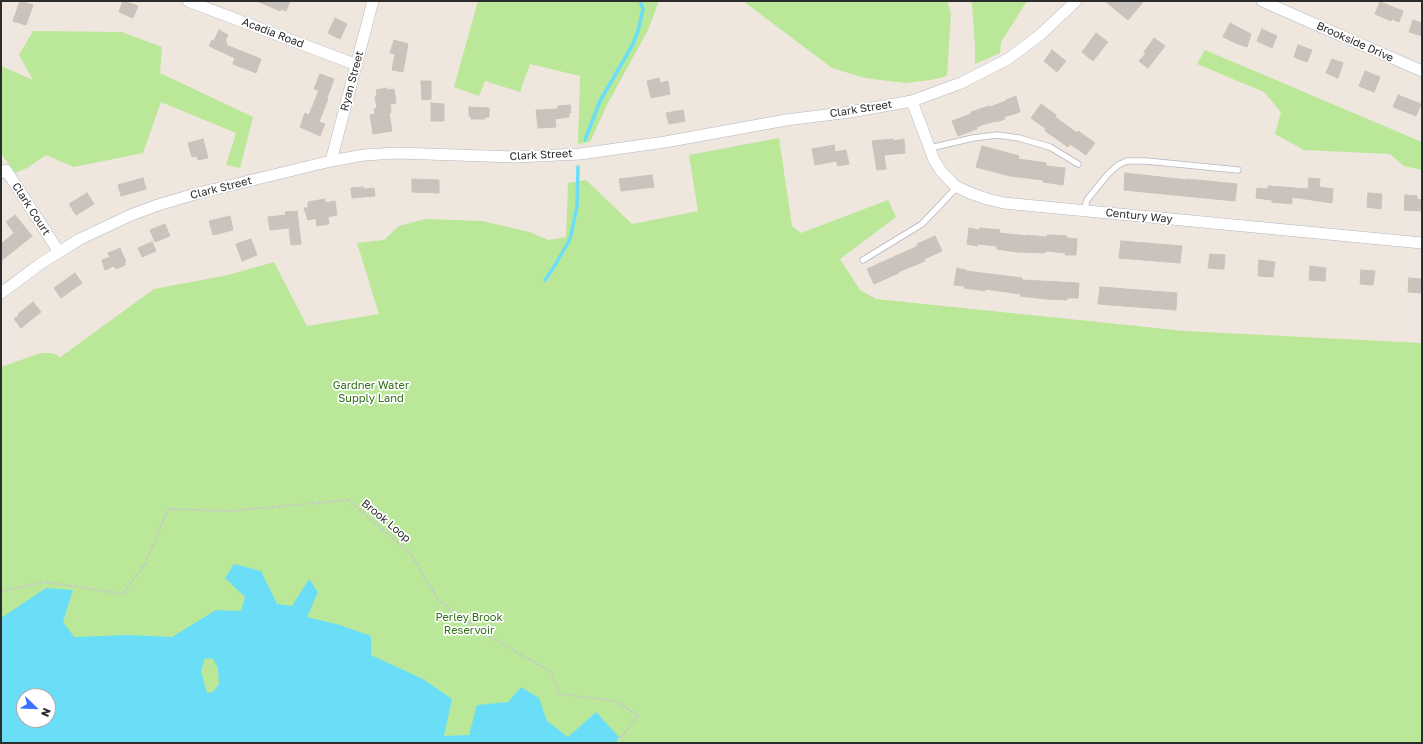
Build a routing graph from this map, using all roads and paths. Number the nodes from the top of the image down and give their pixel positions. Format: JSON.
{"nodes":[{"id":1,"x":188,"y":1,"type":"edge"},
{"id":2,"x":373,"y":1,"type":"edge"},
{"id":3,"x":1076,"y":1,"type":"edge"},
{"id":4,"x":1262,"y":1,"type":"edge"},
{"id":5,"x":1272,"y":1,"type":"edge"},
{"id":6,"x":1288,"y":12,"type":"junction"},
{"id":7,"x":357,"y":65,"type":"junction"},
{"id":8,"x":1422,"y":71,"type":"edge"},
{"id":9,"x":912,"y":101,"type":"junction"},
{"id":10,"x":930,"y":148,"type":"junction"},
{"id":11,"x":331,"y":161,"type":"junction"},
{"id":12,"x":1078,"y":164,"type":"dead end"},
{"id":13,"x":1238,"y":170,"type":"dead end"},
{"id":14,"x":1,"y":173,"type":"edge"},
{"id":15,"x":958,"y":187,"type":"junction"},
{"id":16,"x":1084,"y":211,"type":"junction"},
{"id":17,"x":1422,"y":243,"type":"edge"},
{"id":18,"x":59,"y":252,"type":"junction"},
{"id":19,"x":863,"y":260,"type":"dead end"},
{"id":20,"x":1,"y":293,"type":"edge"},
{"id":21,"x":1,"y":591,"type":"edge"},
{"id":22,"x":625,"y":743,"type":"edge"}],
"edges":[{"from":1,"to":7,"type":"street","name":"Acadia Road"},
{"from":2,"to":7,"type":"street","name":"Ryan Street"},
{"from":3,"to":9,"type":"street","name":"Clark Street"},
{"from":4,"to":6,"type":"street","name":"Brookside Drive"},
{"from":5,"to":6,"type":"street","name":"Brookside Drive"},
{"from":6,"to":8,"type":"street","name":"Brookside Drive"},
{"from":7,"to":11,"type":"street","name":"Ryan Street"},
{"from":9,"to":10,"type":"street","name":"Century Way"},
{"from":9,"to":11,"type":"street","name":"Clark Street"},
{"from":10,"to":12,"type":"lane"},
{"from":10,"to":15,"type":"street","name":"Century Way"},
{"from":11,"to":18,"type":"street","name":"Clark Street"},
{"from":13,"to":16,"type":"lane"},
{"from":14,"to":18,"type":"street","name":"Clark Court"},
{"from":15,"to":16,"type":"street","name":"Century Way"},
{"from":15,"to":19,"type":"lane"},
{"from":16,"to":17,"type":"street","name":"Century Way"},
{"from":18,"to":20,"type":"street","name":"Clark Street"},
{"from":21,"to":22,"type":"path","name":"Brook Loop"}]}
